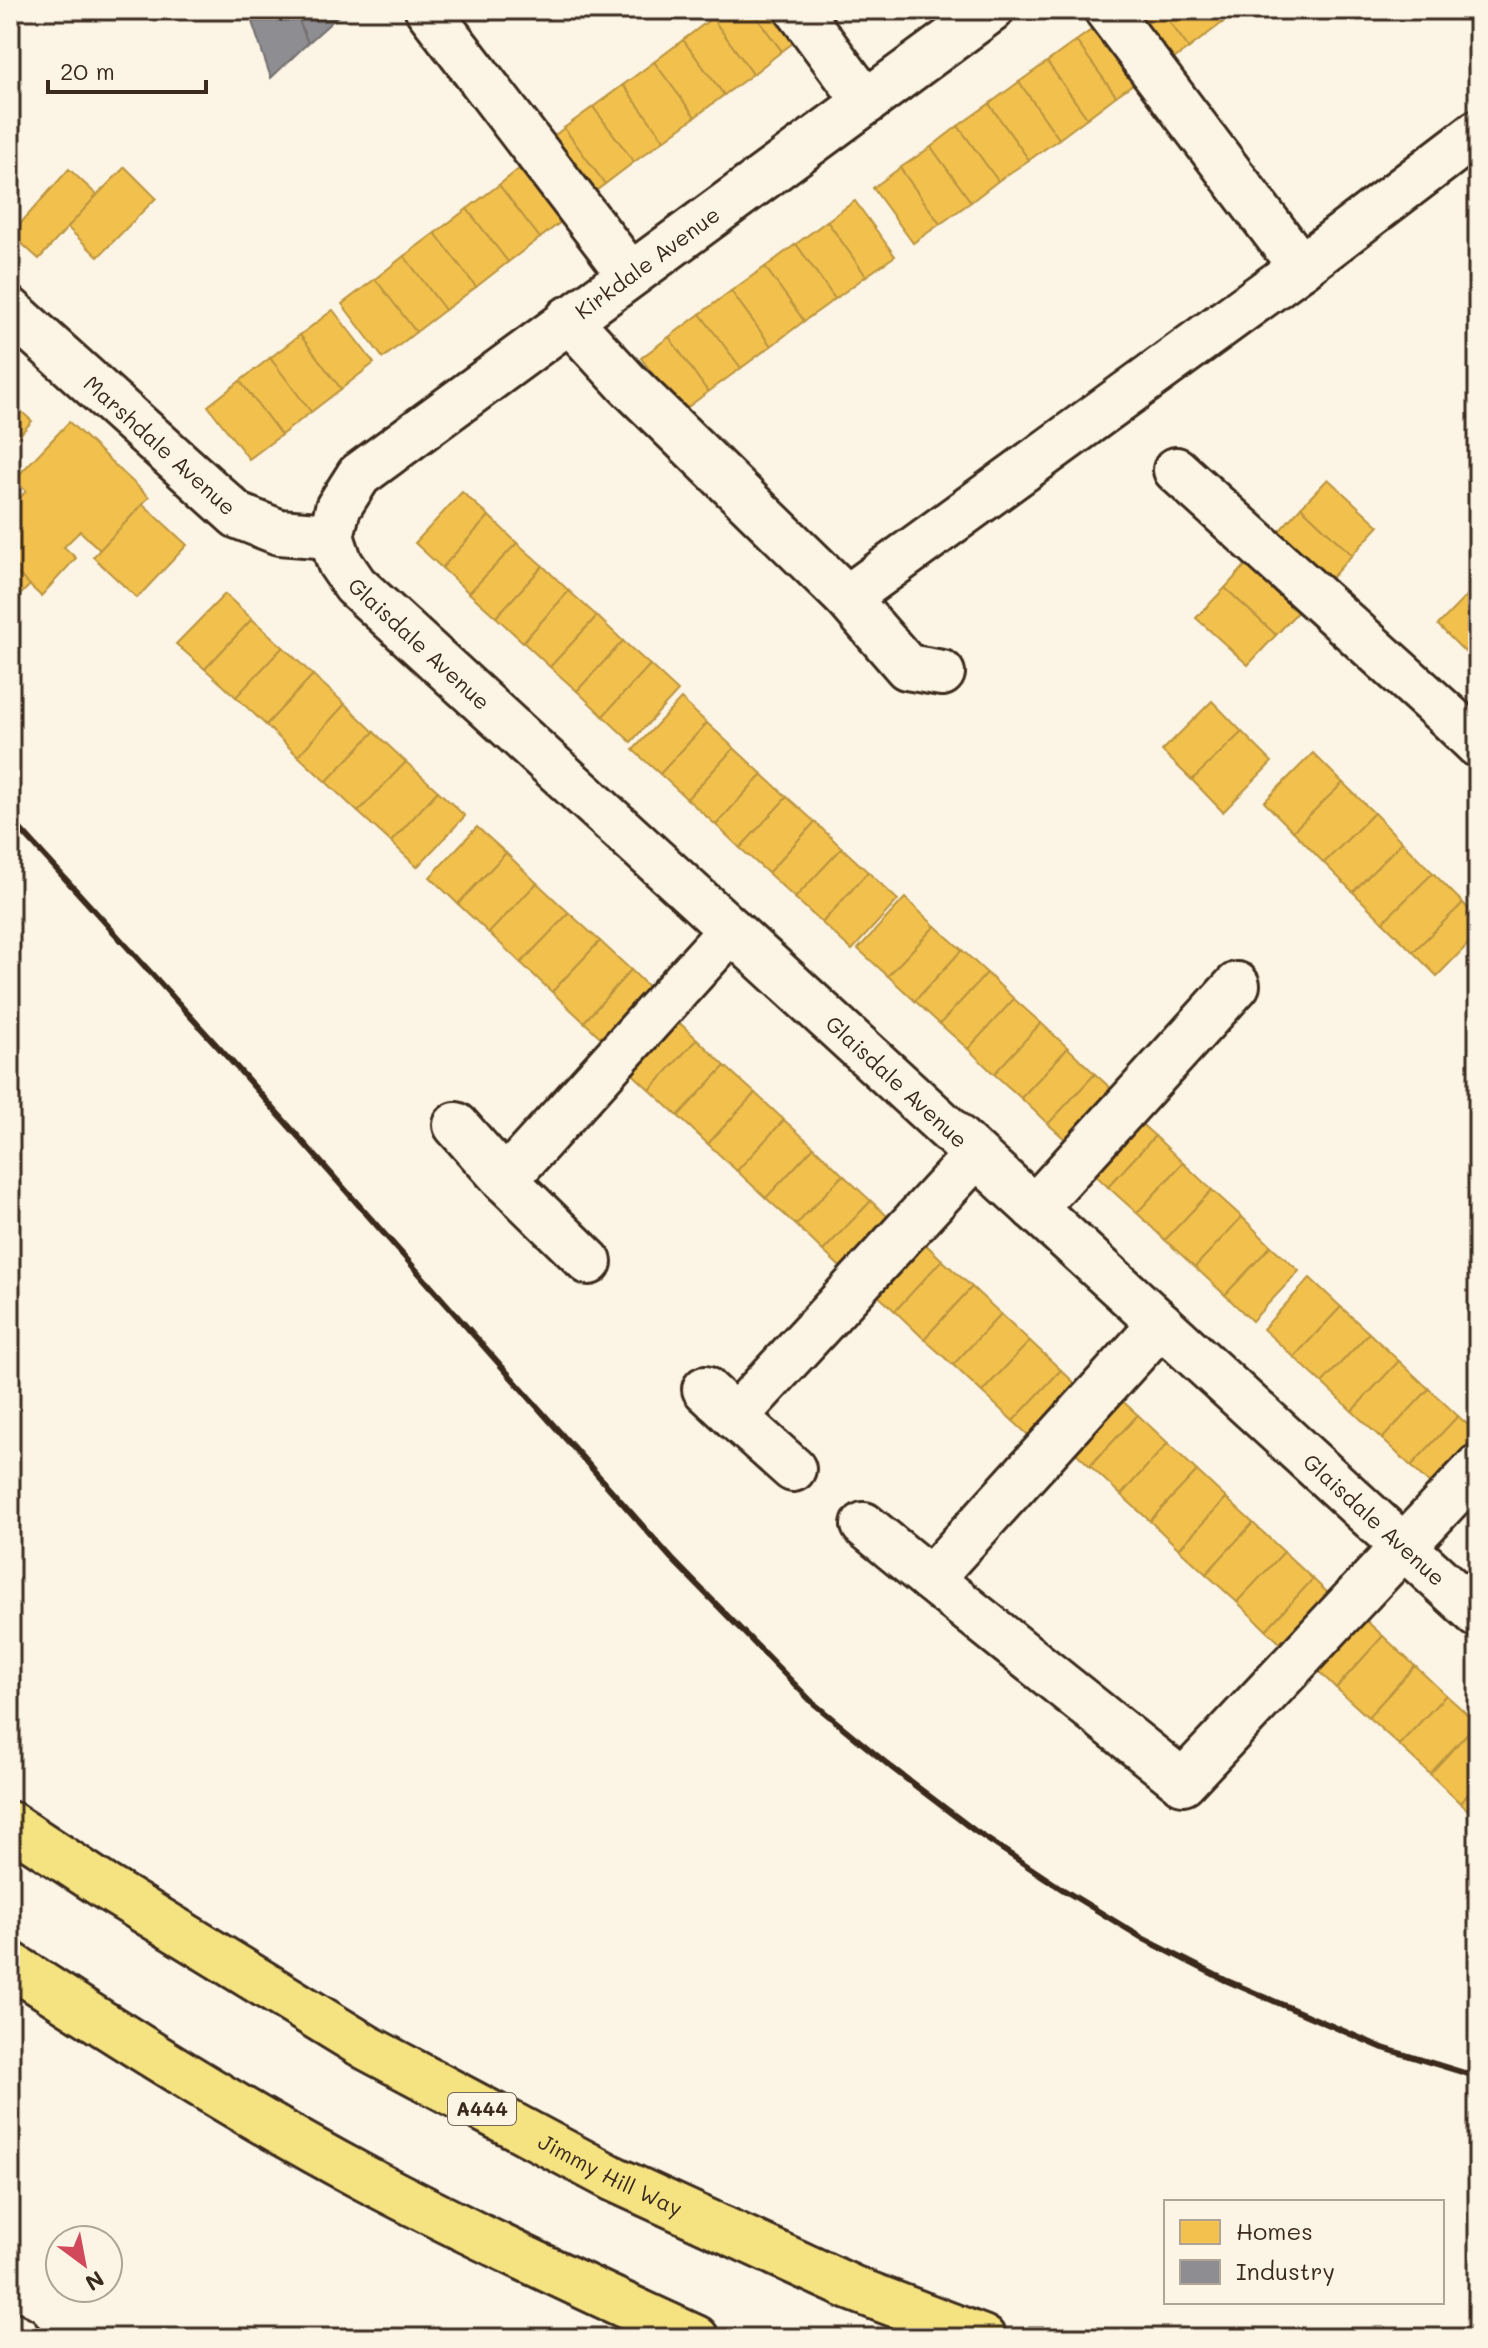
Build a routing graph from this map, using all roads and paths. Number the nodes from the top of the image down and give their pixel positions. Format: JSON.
{"nodes":[{"id":1,"x":428,"y":10,"type":"edge"},
{"id":2,"x":798,"y":10,"type":"edge"},
{"id":3,"x":991,"y":10,"type":"edge"},
{"id":4,"x":1107,"y":10,"type":"edge"},
{"id":5,"x":866,"y":102,"type":"junction"},
{"id":6,"x":1478,"y":132,"type":"edge"},
{"id":7,"x":1301,"y":267,"type":"junction"},
{"id":8,"x":630,"y":274,"type":"junction"},
{"id":9,"x":10,"y":310,"type":"edge"},
{"id":10,"x":568,"y":319,"type":"junction"},
{"id":11,"x":1176,"y":470,"type":"dead end"},
{"id":12,"x":331,"y":536,"type":"junction"},
{"id":13,"x":847,"y":598,"type":"junction"},
{"id":14,"x":942,"y":673,"type":"dead end"},
{"id":15,"x":1464,"y":731,"type":"edge"},
{"id":16,"x":731,"y":930,"type":"junction"},
{"id":17,"x":1237,"y":985,"type":"dead end"},
{"id":18,"x":456,"y":1125,"type":"dead end"},
{"id":19,"x":976,"y":1155,"type":"junction"},
{"id":20,"x":505,"y":1180,"type":"junction"},
{"id":21,"x":1034,"y":1208,"type":"junction"},
{"id":22,"x":589,"y":1262,"type":"dead end"},
{"id":23,"x":1161,"y":1324,"type":"junction"},
{"id":24,"x":1478,"y":1467,"type":"edge"},
{"id":25,"x":793,"y":1469,"type":"dead end"},
{"id":26,"x":864,"y":1525,"type":"dead end"},
{"id":27,"x":1402,"y":1546,"type":"junction"},
{"id":28,"x":930,"y":1579,"type":"junction"},
{"id":29,"x":1478,"y":1615,"type":"edge"},
{"id":30,"x":10,"y":1824,"type":"edge"},
{"id":31,"x":10,"y":1964,"type":"edge"},
{"id":32,"x":10,"y":2334,"type":"edge"},
{"id":33,"x":18,"y":2338,"type":"edge"},
{"id":34,"x":696,"y":2338,"type":"edge"},
{"id":35,"x":983,"y":2338,"type":"edge"}],
"edges":[{"from":1,"to":8,"type":"street"},
{"from":2,"to":5,"type":"street"},
{"from":3,"to":5,"type":"street","name":"Kirkdale Avenue"},
{"from":4,"to":7,"type":"street"},
{"from":5,"to":8,"type":"street","name":"Kirkdale Avenue"},
{"from":6,"to":7,"type":"street"},
{"from":7,"to":13,"type":"street"},
{"from":8,"to":10,"type":"street","name":"Kirkdale Avenue"},
{"from":9,"to":12,"type":"street","name":"Marshdale Avenue"},
{"from":10,"to":12,"type":"street","name":"Kirkdale Avenue"},
{"from":10,"to":13,"type":"street"},
{"from":11,"to":15,"type":"street"},
{"from":12,"to":16,"type":"street","name":"Glaisdale Avenue"},
{"from":13,"to":14,"type":"street"},
{"from":16,"to":19,"type":"street","name":"Glaisdale Avenue"},
{"from":16,"to":20,"type":"street"},
{"from":17,"to":21,"type":"street"},
{"from":18,"to":20,"type":"street"},
{"from":19,"to":21,"type":"street","name":"Glaisdale Avenue"},
{"from":19,"to":25,"type":"street"},
{"from":20,"to":22,"type":"street"},
{"from":21,"to":23,"type":"street","name":"Glaisdale Avenue"},
{"from":23,"to":27,"type":"street","name":"Glaisdale Avenue"},
{"from":23,"to":28,"type":"street"},
{"from":24,"to":27,"type":"street"},
{"from":26,"to":28,"type":"street"},
{"from":27,"to":28,"type":"street"},
{"from":27,"to":29,"type":"street","name":"Glaisdale Avenue"},
{"from":30,"to":35,"type":"highway","name":"Jimmy Hill Way","number":"A444"},
{"from":31,"to":34,"type":"highway"},
{"from":32,"to":33,"type":"street"}]}
